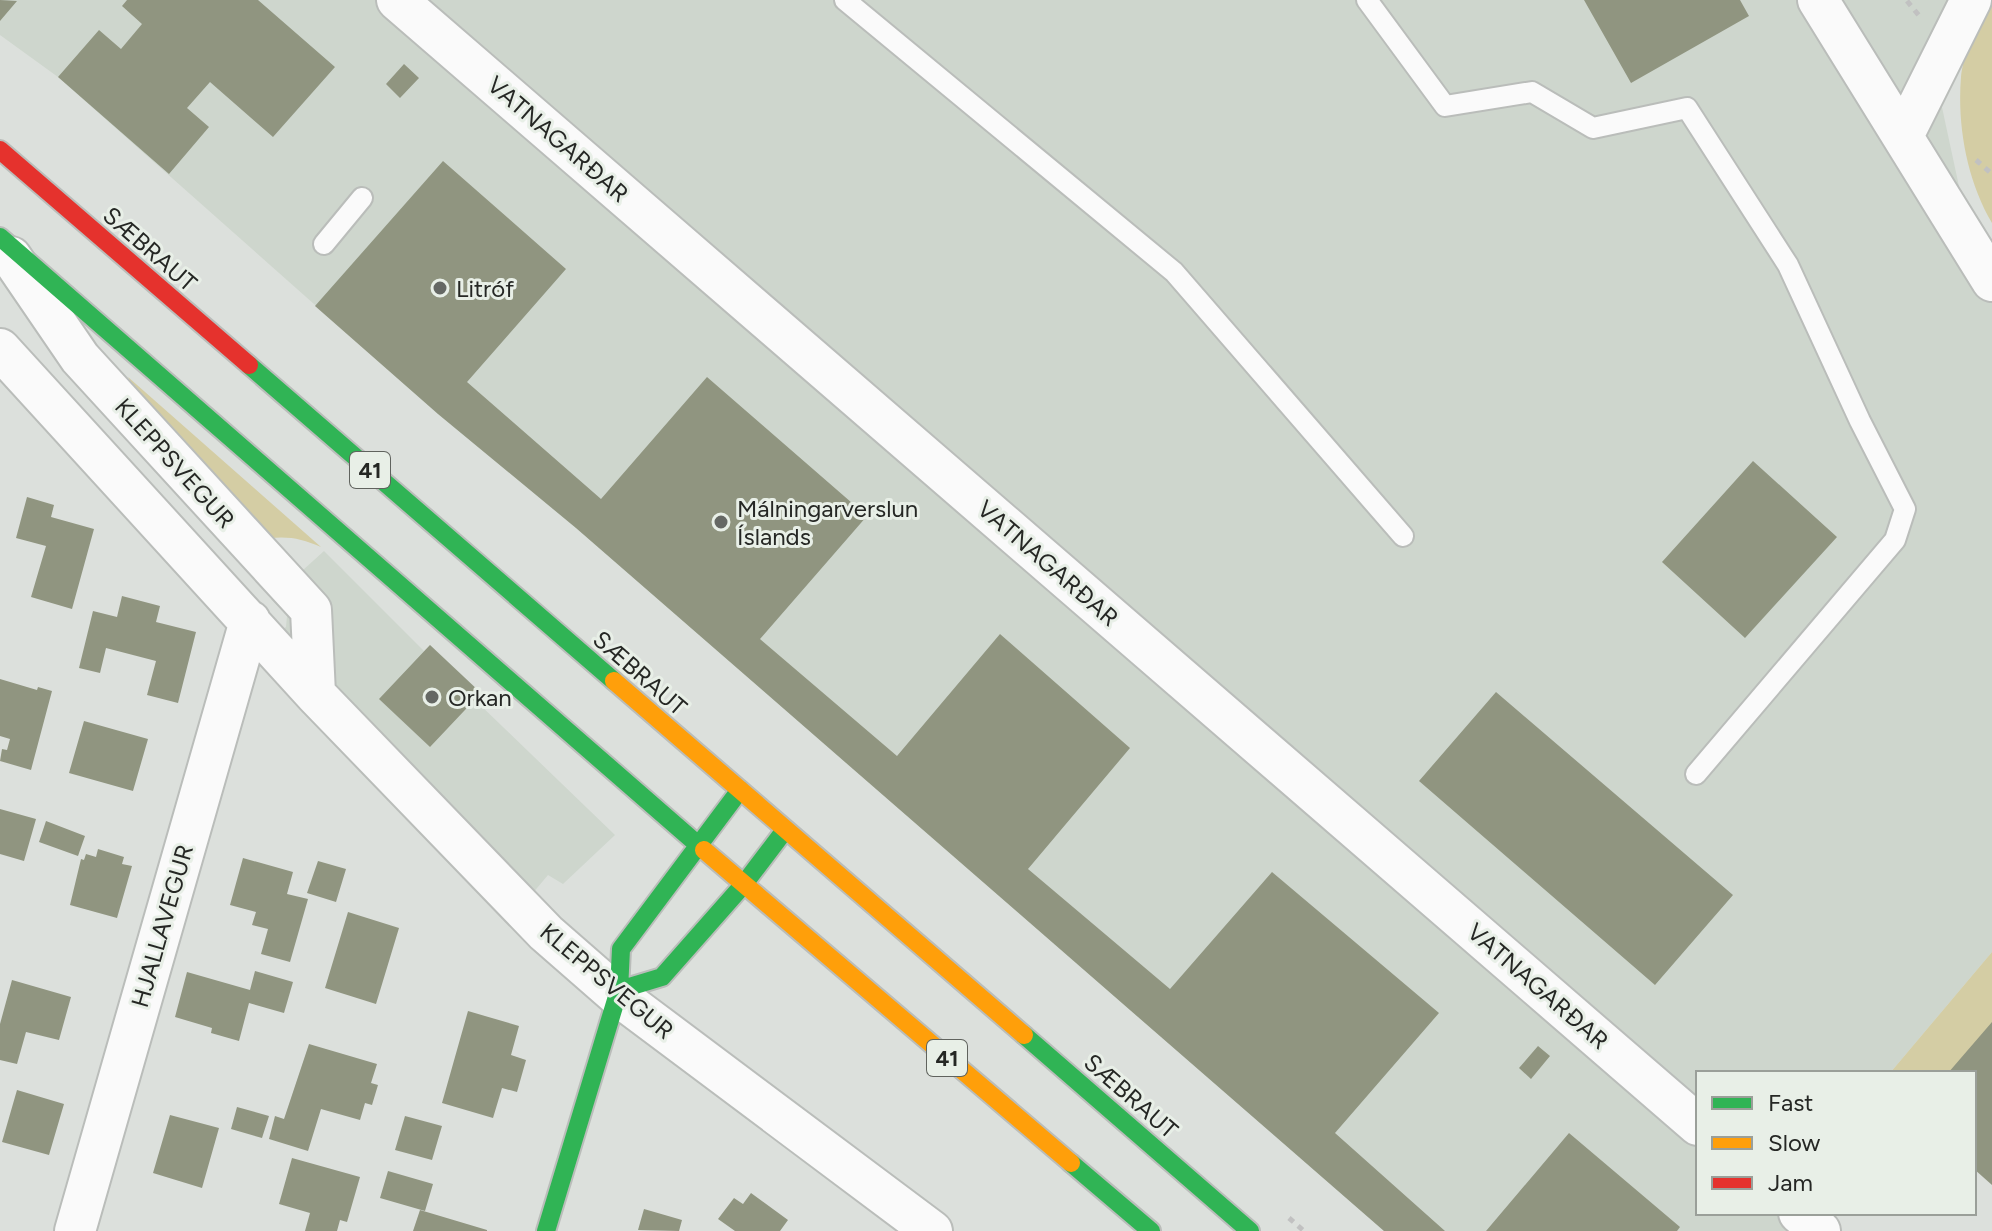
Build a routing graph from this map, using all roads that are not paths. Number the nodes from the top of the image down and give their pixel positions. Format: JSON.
{"nodes":[{"id":1,"x":397,"y":0,"type":"edge"},
{"id":2,"x":845,"y":0,"type":"edge"},
{"id":3,"x":1367,"y":0,"type":"edge"},
{"id":4,"x":1971,"y":0,"type":"edge"},
{"id":5,"x":1830,"y":4,"type":"edge"},
{"id":6,"x":1903,"y":136,"type":"junction"},
{"id":7,"x":0,"y":150,"type":"edge"},
{"id":8,"x":362,"y":198,"type":"dead end"},
{"id":9,"x":0,"y":239,"type":"edge"},
{"id":10,"x":324,"y":244,"type":"dead end"},
{"id":11,"x":1992,"y":281,"type":"edge"},
{"id":12,"x":0,"y":349,"type":"edge"},
{"id":13,"x":1403,"y":536,"type":"dead end"},
{"id":14,"x":250,"y":621,"type":"junction"},
{"id":15,"x":315,"y":694,"type":"junction"},
{"id":16,"x":1696,"y":774,"type":"dead end"},
{"id":17,"x":740,"y":790,"type":"junction"},
{"id":18,"x":785,"y":830,"type":"junction"},
{"id":19,"x":698,"y":845,"type":"junction"},
{"id":20,"x":744,"y":884,"type":"junction"},
{"id":21,"x":618,"y":993,"type":"junction"},
{"id":22,"x":1696,"y":1123,"type":"edge"},
{"id":23,"x":1801,"y":1215,"type":"edge"},
{"id":24,"x":75,"y":1231,"type":"edge"},
{"id":25,"x":546,"y":1231,"type":"edge"},
{"id":26,"x":932,"y":1231,"type":"edge"},
{"id":27,"x":1151,"y":1231,"type":"edge"},
{"id":28,"x":1250,"y":1231,"type":"edge"},
{"id":29,"x":1820,"y":1231,"type":"edge"}],
"edges":[{"from":1,"to":22,"type":"street","name":"VATNAGARÐAR"},
{"from":2,"to":13,"type":"lane"},
{"from":3,"to":16,"type":"lane"},
{"from":4,"to":6,"type":"street"},
{"from":5,"to":6,"type":"street"},
{"from":6,"to":11,"type":"street"},
{"from":7,"to":17,"type":"main road","name":"SÆBRAUT","number":"41"},
{"from":8,"to":10,"type":"lane"},
{"from":9,"to":15,"type":"street","name":"KLEPPSVEGUR"},
{"from":9,"to":19,"type":"main road","number":"41"},
{"from":12,"to":14,"type":"street","name":"KLEPPSVEGUR"},
{"from":14,"to":15,"type":"street","name":"KLEPPSVEGUR"},
{"from":14,"to":24,"type":"street","name":"HJALLAVEGUR"},
{"from":15,"to":21,"type":"street","name":"KLEPPSVEGUR"},
{"from":17,"to":18,"type":"main road","name":"SÆBRAUT","number":"41"},
{"from":17,"to":19,"type":"main road"},
{"from":18,"to":20,"type":"main road"},
{"from":18,"to":28,"type":"main road","name":"SÆBRAUT","number":"41"},
{"from":19,"to":20,"type":"main road","number":"41"},
{"from":19,"to":21,"type":"main road"},
{"from":20,"to":21,"type":"main road"},
{"from":20,"to":27,"type":"main road","number":"41"},
{"from":21,"to":25,"type":"main road"},
{"from":21,"to":26,"type":"street","name":"KLEPPSVEGUR"},
{"from":23,"to":29,"type":"street"}]}
